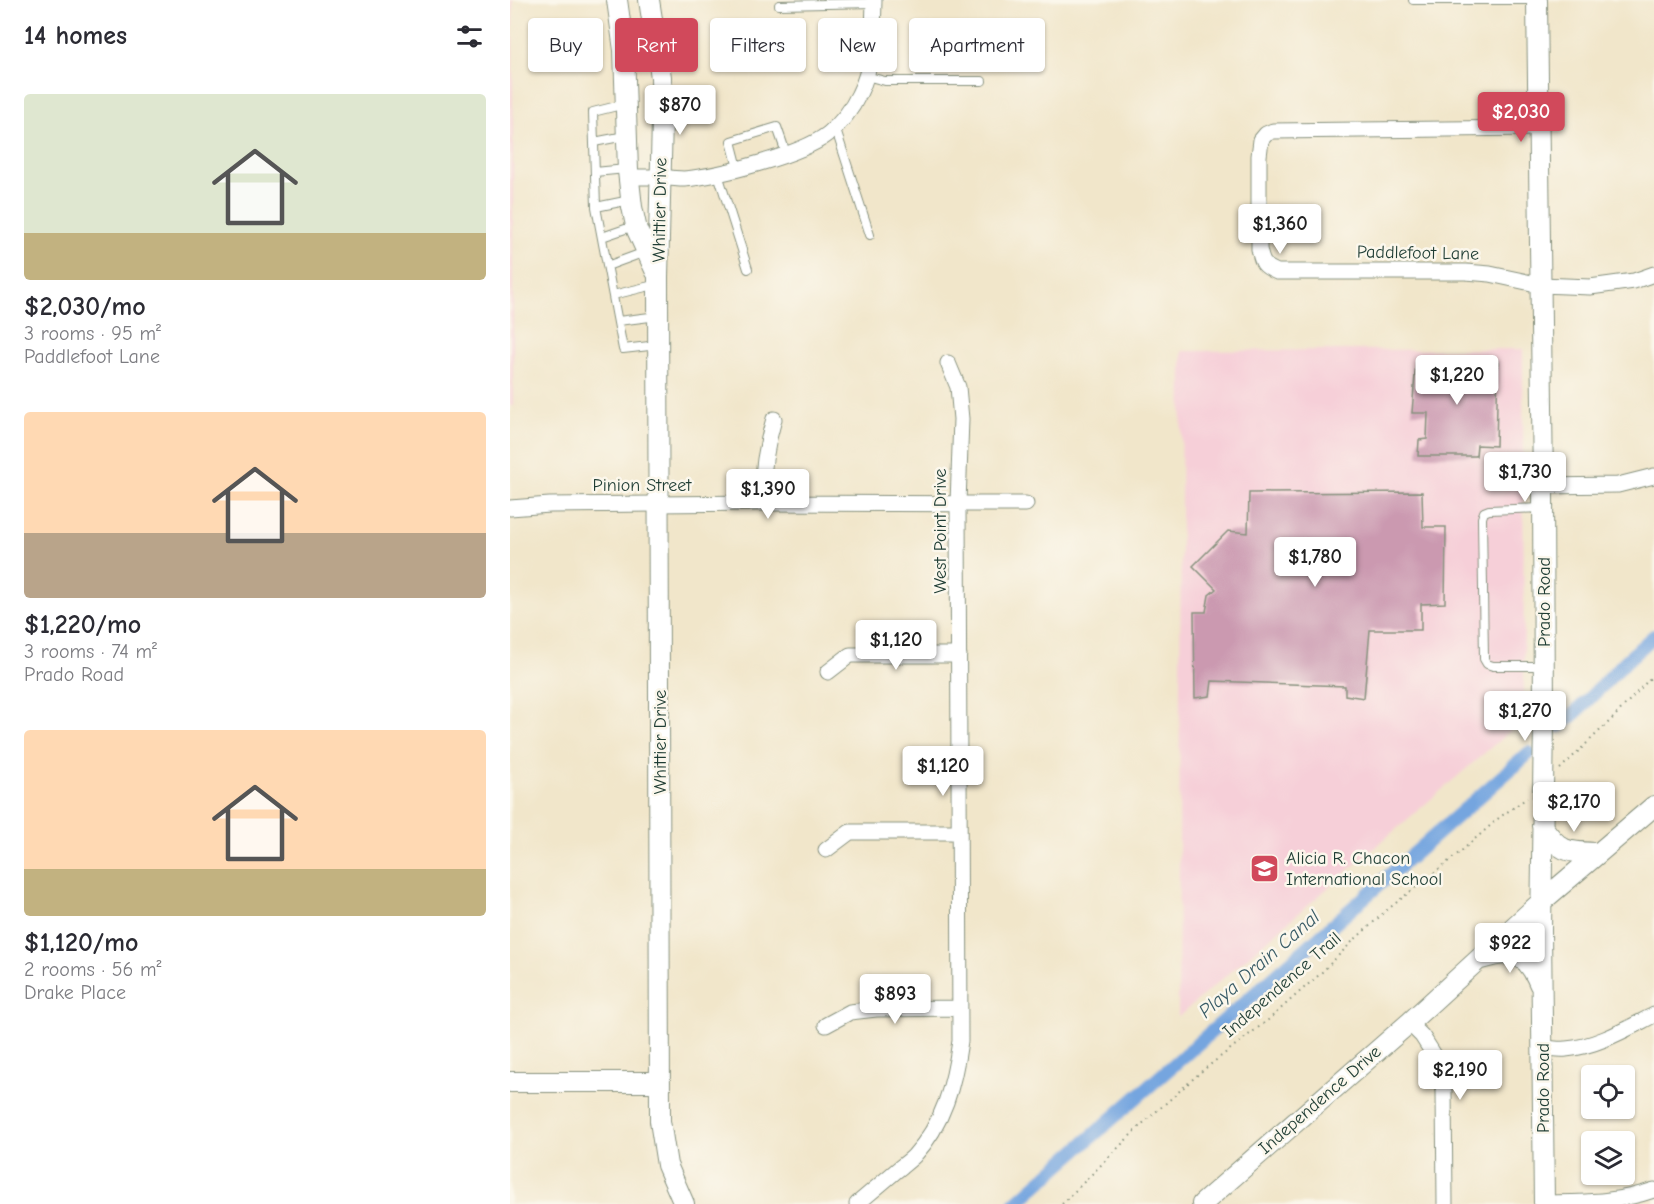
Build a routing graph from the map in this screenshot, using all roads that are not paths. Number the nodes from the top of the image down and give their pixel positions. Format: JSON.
{"nodes":[{"id":1,"x":617,"y":0,"type":"edge"},
{"id":2,"x":649,"y":0,"type":"edge"},
{"id":3,"x":1413,"y":0,"type":"edge"},
{"id":4,"x":1537,"y":0,"type":"edge"},
{"id":5,"x":874,"y":1,"type":"edge"},
{"id":6,"x":779,"y":5,"type":"dead end"},
{"id":7,"x":866,"y":75,"type":"junction"},
{"id":8,"x":982,"y":81,"type":"dead end"},
{"id":9,"x":626,"y":103,"type":"junction"},
{"id":10,"x":835,"y":126,"type":"junction"},
{"id":11,"x":1539,"y":128,"type":"junction"},
{"id":12,"x":628,"y":136,"type":"junction"},
{"id":13,"x":594,"y":142,"type":"junction"},
{"id":14,"x":786,"y":153,"type":"junction"},
{"id":15,"x":738,"y":168,"type":"junction"},
{"id":16,"x":595,"y":172,"type":"junction"},
{"id":17,"x":629,"y":172,"type":"junction"},
{"id":18,"x":718,"y":174,"type":"junction"},
{"id":19,"x":660,"y":177,"type":"junction"},
{"id":20,"x":631,"y":200,"type":"junction"},
{"id":21,"x":596,"y":207,"type":"junction"},
{"id":22,"x":636,"y":225,"type":"junction"},
{"id":23,"x":870,"y":235,"type":"dead end"},
{"id":24,"x":602,"y":237,"type":"junction"},
{"id":25,"x":647,"y":251,"type":"junction"},
{"id":26,"x":607,"y":266,"type":"junction"},
{"id":27,"x":748,"y":269,"type":"dead end"},
{"id":28,"x":1654,"y":274,"type":"edge"},
{"id":29,"x":658,"y":280,"type":"junction"},
{"id":30,"x":1542,"y":285,"type":"junction"},
{"id":31,"x":613,"y":295,"type":"junction"},
{"id":32,"x":658,"y":316,"type":"junction"},
{"id":33,"x":618,"y":321,"type":"junction"},
{"id":34,"x":659,"y":345,"type":"junction"},
{"id":35,"x":948,"y":363,"type":"dead end"},
{"id":36,"x":774,"y":420,"type":"dead end"},
{"id":37,"x":1654,"y":476,"type":"edge"},
{"id":38,"x":1543,"y":486,"type":"junction"},
{"id":39,"x":761,"y":503,"type":"junction"},
{"id":40,"x":958,"y":503,"type":"junction"},
{"id":41,"x":659,"y":504,"type":"junction"},
{"id":42,"x":1026,"y":504,"type":"dead end"},
{"id":43,"x":510,"y":508,"type":"edge"},
{"id":44,"x":1543,"y":508,"type":"junction"},
{"id":45,"x":959,"y":655,"type":"junction"},
{"id":46,"x":1544,"y":666,"type":"junction"},
{"id":47,"x":828,"y":672,"type":"dead end"},
{"id":48,"x":1654,"y":806,"type":"edge"},
{"id":49,"x":1542,"y":826,"type":"junction"},
{"id":50,"x":959,"y":832,"type":"junction"},
{"id":51,"x":826,"y":850,"type":"dead end"},
{"id":52,"x":1598,"y":853,"type":"junction"},
{"id":53,"x":1541,"y":902,"type":"junction"},
{"id":54,"x":1479,"y":960,"type":"junction"},
{"id":55,"x":1542,"y":989,"type":"junction"},
{"id":56,"x":959,"y":1008,"type":"junction"},
{"id":57,"x":1654,"y":1015,"type":"edge"},
{"id":58,"x":1408,"y":1023,"type":"junction"},
{"id":59,"x":826,"y":1025,"type":"dead end"},
{"id":60,"x":1543,"y":1048,"type":"junction"},
{"id":61,"x":510,"y":1082,"type":"edge"},
{"id":62,"x":660,"y":1082,"type":"junction"},
{"id":63,"x":1654,"y":1190,"type":"edge"},
{"id":64,"x":684,"y":1204,"type":"edge"},
{"id":65,"x":857,"y":1204,"type":"edge"},
{"id":66,"x":1202,"y":1204,"type":"edge"},
{"id":67,"x":1444,"y":1204,"type":"edge"},
{"id":68,"x":1544,"y":1204,"type":"edge"}],
"edges":[{"from":1,"to":9,"type":"street","name":"Whittier Drive"},
{"from":2,"to":19,"type":"street","name":"Whittier Drive"},
{"from":3,"to":4,"type":"lane"},
{"from":4,"to":11,"type":"street","name":"Prado Road"},
{"from":5,"to":6,"type":"lane"},
{"from":5,"to":7,"type":"street"},
{"from":7,"to":8,"type":"lane"},
{"from":7,"to":10,"type":"street"},
{"from":9,"to":12,"type":"street","name":"Whittier Drive"},
{"from":9,"to":13,"type":"lane"},
{"from":10,"to":14,"type":"street"},
{"from":10,"to":23,"type":"lane"},
{"from":11,"to":30,"type":"street","name":"Prado Road"},
{"from":11,"to":30,"type":"street","name":"Paddlefoot Lane"},
{"from":12,"to":13,"type":"lane"},
{"from":12,"to":17,"type":"street","name":"Whittier Drive"},
{"from":13,"to":16,"type":"lane"},
{"from":14,"to":15,"type":"street"},
{"from":14,"to":15,"type":"lane"},
{"from":15,"to":18,"type":"street"},
{"from":16,"to":17,"type":"lane"},
{"from":16,"to":21,"type":"lane"},
{"from":17,"to":19,"type":"street"},
{"from":17,"to":20,"type":"street","name":"Whittier Drive"},
{"from":18,"to":19,"type":"street"},
{"from":18,"to":27,"type":"lane"},
{"from":19,"to":29,"type":"street","name":"Whittier Drive"},
{"from":20,"to":21,"type":"lane"},
{"from":20,"to":22,"type":"street","name":"Whittier Drive"},
{"from":21,"to":24,"type":"lane"},
{"from":22,"to":24,"type":"lane"},
{"from":22,"to":25,"type":"street","name":"Whittier Drive"},
{"from":24,"to":26,"type":"lane"},
{"from":25,"to":26,"type":"lane"},
{"from":25,"to":29,"type":"street","name":"Whittier Drive"},
{"from":26,"to":31,"type":"lane"},
{"from":28,"to":30,"type":"street","name":"Paddlefoot Lane"},
{"from":29,"to":31,"type":"lane"},
{"from":29,"to":32,"type":"street","name":"Whittier Drive"},
{"from":30,"to":38,"type":"street","name":"Prado Road"},
{"from":31,"to":33,"type":"lane"},
{"from":32,"to":33,"type":"lane"},
{"from":32,"to":34,"type":"street","name":"Whittier Drive"},
{"from":33,"to":34,"type":"lane"},
{"from":34,"to":41,"type":"street","name":"Whittier Drive"},
{"from":35,"to":40,"type":"street","name":"West Point Drive"},
{"from":36,"to":39,"type":"street"},
{"from":37,"to":38,"type":"street"},
{"from":38,"to":44,"type":"street","name":"Prado Road"},
{"from":39,"to":40,"type":"street","name":"Pinion Street"},
{"from":39,"to":41,"type":"street","name":"Pinion Street"},
{"from":40,"to":42,"type":"street","name":"Pinion Street"},
{"from":40,"to":45,"type":"street","name":"West Point Drive"},
{"from":41,"to":43,"type":"street","name":"Pinion Street"},
{"from":41,"to":62,"type":"street","name":"Whittier Drive"},
{"from":44,"to":46,"type":"street","name":"Prado Road"},
{"from":44,"to":46,"type":"lane"},
{"from":45,"to":47,"type":"street"},
{"from":45,"to":50,"type":"street","name":"West Point Drive"},
{"from":46,"to":49,"type":"street","name":"Prado Road"},
{"from":48,"to":52,"type":"street","name":"Independence Drive"},
{"from":49,"to":52,"type":"street"},
{"from":49,"to":53,"type":"street","name":"Prado Road"},
{"from":50,"to":51,"type":"street"},
{"from":50,"to":56,"type":"street","name":"West Point Drive"},
{"from":52,"to":53,"type":"street","name":"Independence Drive"},
{"from":53,"to":54,"type":"street","name":"Independence Drive"},
{"from":53,"to":55,"type":"street","name":"Prado Road"},
{"from":54,"to":55,"type":"street"},
{"from":54,"to":58,"type":"street","name":"Independence Drive"},
{"from":55,"to":60,"type":"street","name":"Prado Road"},
{"from":56,"to":59,"type":"street"},
{"from":56,"to":65,"type":"street","name":"West Point Drive"},
{"from":57,"to":60,"type":"street"},
{"from":58,"to":66,"type":"street","name":"Independence Drive"},
{"from":58,"to":67,"type":"street"},
{"from":60,"to":68,"type":"street","name":"Prado Road"},
{"from":61,"to":62,"type":"street"},
{"from":62,"to":64,"type":"street","name":"Whittier Drive"},
{"from":63,"to":68,"type":"street"}]}
